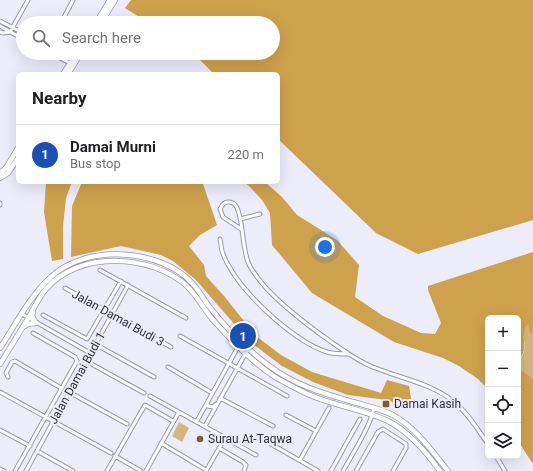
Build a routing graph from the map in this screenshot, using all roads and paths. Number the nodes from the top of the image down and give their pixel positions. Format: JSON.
{"nodes":[{"id":1,"x":28,"y":0,"type":"edge"},
{"id":2,"x":73,"y":0,"type":"edge"},
{"id":3,"x":110,"y":0,"type":"edge"},
{"id":4,"x":115,"y":0,"type":"edge"},
{"id":5,"x":19,"y":16,"type":"edge"},
{"id":6,"x":65,"y":16,"type":"edge"},
{"id":7,"x":100,"y":16,"type":"edge"},
{"id":8,"x":105,"y":16,"type":"edge"},
{"id":9,"x":0,"y":21,"type":"edge"},
{"id":10,"x":16,"y":21,"type":"edge"},
{"id":11,"x":0,"y":26,"type":"edge"},
{"id":12,"x":12,"y":28,"type":"junction"},
{"id":13,"x":16,"y":30,"type":"edge"},
{"id":14,"x":0,"y":32,"type":"edge"},
{"id":15,"x":10,"y":32,"type":"junction"},
{"id":16,"x":16,"y":35,"type":"edge"},
{"id":17,"x":68,"y":60,"type":"edge"},
{"id":18,"x":70,"y":60,"type":"edge"},
{"id":19,"x":73,"y":62,"type":"junction"},
{"id":20,"x":65,"y":72,"type":"edge"},
{"id":21,"x":69,"y":72,"type":"edge"},
{"id":22,"x":16,"y":151,"type":"edge"},
{"id":23,"x":16,"y":161,"type":"edge"},
{"id":24,"x":0,"y":173,"type":"edge"},
{"id":25,"x":0,"y":178,"type":"edge"},
{"id":26,"x":260,"y":214,"type":"dead end"},
{"id":27,"x":240,"y":219,"type":"junction"},
{"id":28,"x":241,"y":229,"type":"junction"},
{"id":29,"x":220,"y":239,"type":"dead end"},
{"id":30,"x":164,"y":264,"type":"junction"},
{"id":31,"x":100,"y":270,"type":"dead end"},
{"id":32,"x":161,"y":270,"type":"junction"},
{"id":33,"x":121,"y":281,"type":"junction"},
{"id":34,"x":128,"y":285,"type":"junction"},
{"id":35,"x":65,"y":288,"type":"dead end"},
{"id":36,"x":34,"y":309,"type":"junction"},
{"id":37,"x":104,"y":310,"type":"junction"},
{"id":38,"x":22,"y":314,"type":"junction"},
{"id":39,"x":112,"y":314,"type":"junction"},
{"id":40,"x":43,"y":315,"type":"dead end"},
{"id":41,"x":186,"y":318,"type":"dead end"},
{"id":42,"x":28,"y":319,"type":"junction"},
{"id":43,"x":36,"y":323,"type":"junction"},
{"id":44,"x":22,"y":328,"type":"junction"},
{"id":45,"x":33,"y":332,"type":"dead end"},
{"id":46,"x":180,"y":336,"type":"dead end"},
{"id":47,"x":95,"y":344,"type":"junction"},
{"id":48,"x":240,"y":346,"type":"junction"},
{"id":49,"x":171,"y":347,"type":"dead end"},
{"id":50,"x":0,"y":348,"type":"edge"},
{"id":51,"x":246,"y":351,"type":"junction"},
{"id":52,"x":90,"y":353,"type":"junction"},
{"id":53,"x":349,"y":354,"type":"junction"},
{"id":54,"x":86,"y":361,"type":"junction"},
{"id":55,"x":229,"y":363,"type":"junction"},
{"id":56,"x":0,"y":364,"type":"edge"},
{"id":57,"x":168,"y":367,"type":"dead end"},
{"id":58,"x":237,"y":367,"type":"junction"},
{"id":59,"x":8,"y":377,"type":"dead end"},
{"id":60,"x":154,"y":377,"type":"dead end"},
{"id":61,"x":61,"y":388,"type":"junction"},
{"id":62,"x":0,"y":392,"type":"edge"},
{"id":63,"x":69,"y":392,"type":"junction"},
{"id":64,"x":212,"y":393,"type":"junction"},
{"id":65,"x":144,"y":394,"type":"dead end"},
{"id":66,"x":150,"y":396,"type":"dead end"},
{"id":67,"x":287,"y":396,"type":"dead end"},
{"id":68,"x":220,"y":398,"type":"junction"},
{"id":69,"x":207,"y":403,"type":"junction"},
{"id":70,"x":217,"y":403,"type":"junction"},
{"id":71,"x":329,"y":408,"type":"dead end"},
{"id":72,"x":374,"y":408,"type":"junction"},
{"id":73,"x":179,"y":412,"type":"junction"},
{"id":74,"x":373,"y":414,"type":"junction"},
{"id":75,"x":286,"y":415,"type":"dead end"},
{"id":76,"x":45,"y":417,"type":"junction"},
{"id":77,"x":360,"y":419,"type":"dead end"},
{"id":78,"x":53,"y":421,"type":"junction"},
{"id":79,"x":173,"y":421,"type":"junction"},
{"id":80,"x":197,"y":421,"type":"junction"},
{"id":81,"x":127,"y":424,"type":"dead end"},
{"id":82,"x":205,"y":426,"type":"junction"},
{"id":83,"x":273,"y":426,"type":"dead end"},
{"id":84,"x":0,"y":430,"type":"edge"},
{"id":85,"x":316,"y":431,"type":"junction"},
{"id":86,"x":225,"y":438,"type":"junction"},
{"id":87,"x":485,"y":440,"type":"edge"},
{"id":88,"x":161,"y":443,"type":"junction"},
{"id":89,"x":271,"y":444,"type":"dead end"},
{"id":90,"x":30,"y":446,"type":"junction"},
{"id":91,"x":219,"y":448,"type":"junction"},
{"id":92,"x":37,"y":451,"type":"junction"},
{"id":93,"x":111,"y":453,"type":"dead end"},
{"id":94,"x":256,"y":455,"type":"dead end"},
{"id":95,"x":115,"y":456,"type":"junction"},
{"id":96,"x":498,"y":459,"type":"edge"},
{"id":97,"x":300,"y":460,"type":"junction"},
{"id":98,"x":0,"y":469,"type":"edge"},
{"id":99,"x":206,"y":470,"type":"edge"},
{"id":100,"x":4,"y":471,"type":"edge"},
{"id":101,"x":15,"y":471,"type":"edge"},
{"id":102,"x":26,"y":471,"type":"edge"},
{"id":103,"x":73,"y":471,"type":"edge"},
{"id":104,"x":107,"y":471,"type":"edge"},
{"id":105,"x":141,"y":471,"type":"edge"},
{"id":106,"x":146,"y":471,"type":"edge"},
{"id":107,"x":244,"y":471,"type":"edge"},
{"id":108,"x":318,"y":471,"type":"edge"},
{"id":109,"x":331,"y":471,"type":"edge"},
{"id":110,"x":343,"y":471,"type":"edge"},
{"id":111,"x":356,"y":471,"type":"edge"},
{"id":112,"x":393,"y":471,"type":"edge"},
{"id":113,"x":440,"y":471,"type":"edge"},
{"id":114,"x":448,"y":471,"type":"edge"},
{"id":115,"x":505,"y":471,"type":"edge"}],
"edges":[{"from":1,"to":5,"type":"street"},
{"from":2,"to":6,"type":"street"},
{"from":3,"to":7,"type":"street"},
{"from":4,"to":8,"type":"street"},
{"from":9,"to":12,"type":"street"},
{"from":10,"to":12,"type":"street"},
{"from":11,"to":15,"type":"street"},
{"from":12,"to":13,"type":"street"},
{"from":12,"to":15,"type":"street"},
{"from":14,"to":15,"type":"street"},
{"from":15,"to":16,"type":"street"},
{"from":17,"to":19,"type":"street"},
{"from":18,"to":19,"type":"street"},
{"from":19,"to":20,"type":"street"},
{"from":19,"to":21,"type":"street"},
{"from":22,"to":24,"type":"street"},
{"from":23,"to":25,"type":"street"},
{"from":26,"to":27,"type":"street"},
{"from":27,"to":28,"type":"street"},
{"from":27,"to":28,"type":"street"},
{"from":28,"to":53,"type":"street"},
{"from":29,"to":53,"type":"street"},
{"from":30,"to":32,"type":"street"},
{"from":30,"to":38,"type":"street"},
{"from":30,"to":48,"type":"street"},
{"from":31,"to":33,"type":"street"},
{"from":32,"to":36,"type":"street"},
{"from":32,"to":48,"type":"street"},
{"from":33,"to":34,"type":"street"},
{"from":33,"to":37,"type":"street"},
{"from":34,"to":39,"type":"street","name":"Jalan Damai Budi 1"},
{"from":34,"to":41,"type":"street"},
{"from":35,"to":37,"type":"street","name":"Jalan Damai Budi 3"},
{"from":36,"to":42,"type":"street"},
{"from":36,"to":43,"type":"street"},
{"from":37,"to":39,"type":"street","name":"Jalan Damai Budi 3"},
{"from":37,"to":40,"type":"street"},
{"from":38,"to":42,"type":"street"},
{"from":38,"to":50,"type":"street"},
{"from":39,"to":47,"type":"street","name":"Jalan Damai Budi 1"},
{"from":39,"to":49,"type":"street","name":"Jalan Damai Budi 3"},
{"from":42,"to":43,"type":"street"},
{"from":42,"to":44,"type":"street"},
{"from":43,"to":44,"type":"street"},
{"from":43,"to":52,"type":"street"},
{"from":44,"to":56,"type":"street"},
{"from":45,"to":61,"type":"street"},
{"from":46,"to":55,"type":"street"},
{"from":47,"to":52,"type":"street","name":"Jalan Damai Budi 1"},
{"from":47,"to":60,"type":"street"},
{"from":48,"to":51,"type":"street"},
{"from":48,"to":55,"type":"street"},
{"from":51,"to":58,"type":"street"},
{"from":51,"to":72,"type":"street"},
{"from":51,"to":74,"type":"street"},
{"from":52,"to":54,"type":"street","name":"Jalan Damai Budi 1"},
{"from":53,"to":87,"type":"street"},
{"from":54,"to":63,"type":"street","name":"Jalan Damai Budi 1"},
{"from":54,"to":65,"type":"street"},
{"from":55,"to":58,"type":"street"},
{"from":55,"to":64,"type":"street"},
{"from":57,"to":64,"type":"street"},
{"from":58,"to":67,"type":"street"},
{"from":58,"to":68,"type":"street"},
{"from":59,"to":61,"type":"street"},
{"from":61,"to":76,"type":"street"},
{"from":62,"to":76,"type":"street"},
{"from":63,"to":78,"type":"street","name":"Jalan Damai Budi 1"},
{"from":63,"to":81,"type":"street"},
{"from":64,"to":69,"type":"street"},
{"from":66,"to":73,"type":"street"},
{"from":68,"to":70,"type":"street"},
{"from":68,"to":83,"type":"street"},
{"from":69,"to":70,"type":"street"},
{"from":69,"to":80,"type":"street"},
{"from":70,"to":82,"type":"street"},
{"from":71,"to":85,"type":"street"},
{"from":72,"to":74,"type":"street"},
{"from":72,"to":114,"type":"street"},
{"from":73,"to":79,"type":"street"},
{"from":73,"to":80,"type":"street"},
{"from":74,"to":110,"type":"street"},
{"from":74,"to":113,"type":"street"},
{"from":75,"to":85,"type":"street"},
{"from":76,"to":78,"type":"street"},
{"from":76,"to":90,"type":"street"},
{"from":77,"to":109,"type":"street"},
{"from":78,"to":92,"type":"street","name":"Jalan Damai Budi 1"},
{"from":78,"to":93,"type":"street"},
{"from":79,"to":88,"type":"street"},
{"from":79,"to":95,"type":"street"},
{"from":80,"to":82,"type":"street"},
{"from":82,"to":86,"type":"street"},
{"from":84,"to":90,"type":"street"},
{"from":85,"to":97,"type":"street"},
{"from":86,"to":91,"type":"street"},
{"from":86,"to":94,"type":"street"},
{"from":88,"to":99,"type":"street"},
{"from":88,"to":106,"type":"street"},
{"from":89,"to":97,"type":"street"},
{"from":90,"to":101,"type":"street"},
{"from":91,"to":99,"type":"street"},
{"from":91,"to":107,"type":"street"},
{"from":92,"to":102,"type":"street","name":"Jalan Damai Budi 1"},
{"from":92,"to":103,"type":"street"},
{"from":95,"to":104,"type":"street"},
{"from":95,"to":105,"type":"street"},
{"from":96,"to":115,"type":"street"},
{"from":97,"to":108,"type":"street"},
{"from":98,"to":100,"type":"street"},
{"from":111,"to":112,"type":"street"}]}
